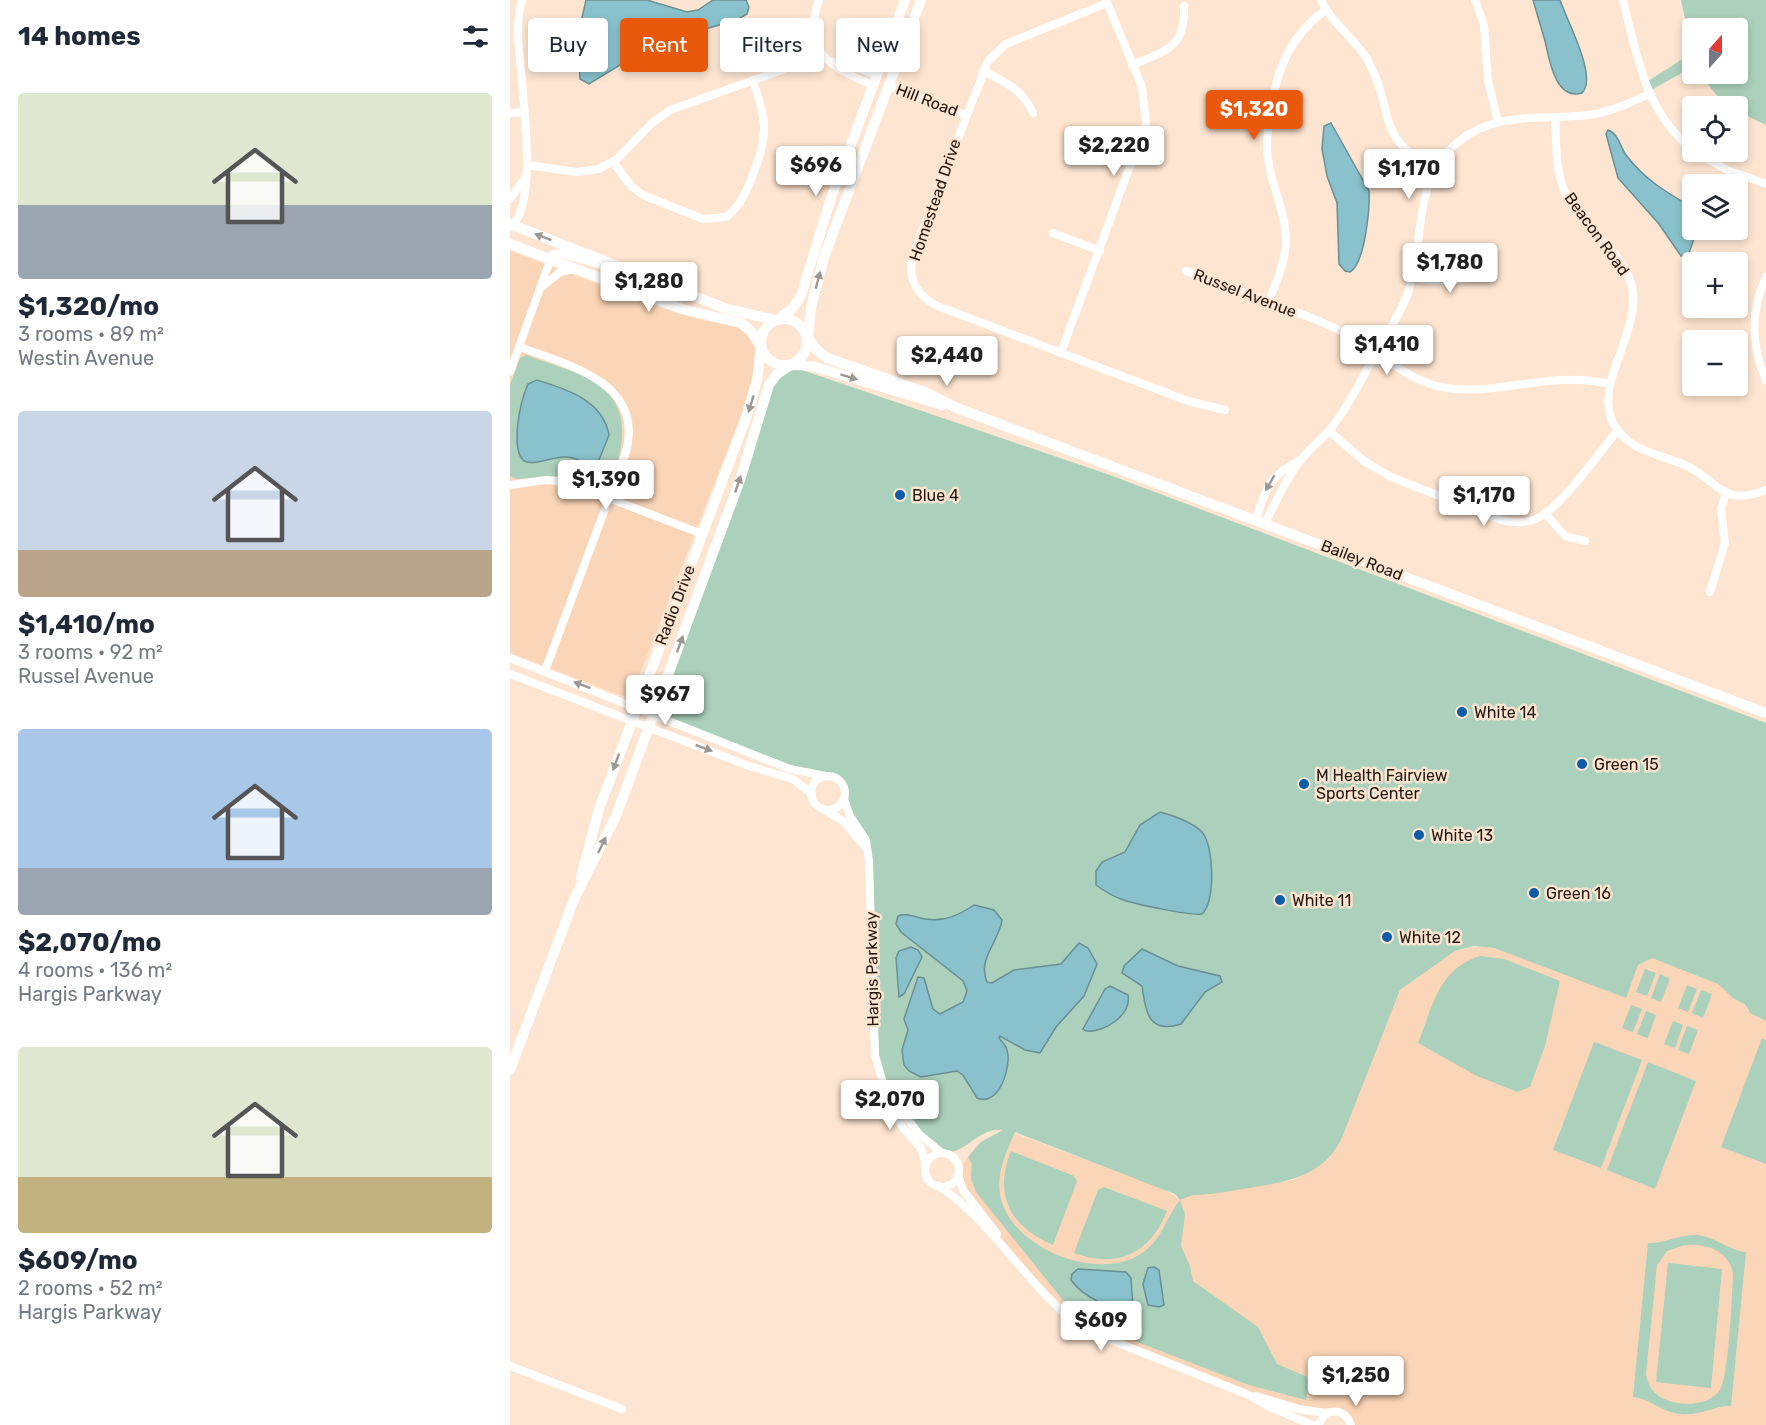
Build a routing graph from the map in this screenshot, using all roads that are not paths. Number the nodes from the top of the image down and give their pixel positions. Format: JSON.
{"nodes":[{"id":1,"x":522,"y":0,"type":"edge"},
{"id":2,"x":819,"y":0,"type":"edge"},
{"id":3,"x":905,"y":0,"type":"edge"},
{"id":4,"x":921,"y":0,"type":"edge"},
{"id":5,"x":1321,"y":0,"type":"edge"},
{"id":6,"x":1475,"y":0,"type":"edge"},
{"id":7,"x":1623,"y":0,"type":"edge"},
{"id":8,"x":1107,"y":1,"type":"edge"},
{"id":9,"x":1184,"y":6,"type":"dead end"},
{"id":10,"x":1325,"y":10,"type":"junction"},
{"id":11,"x":814,"y":18,"type":"edge"},
{"id":12,"x":824,"y":55,"type":"edge"},
{"id":13,"x":1132,"y":65,"type":"junction"},
{"id":14,"x":983,"y":71,"type":"junction"},
{"id":15,"x":775,"y":72,"type":"edge"},
{"id":16,"x":753,"y":80,"type":"junction"},
{"id":17,"x":875,"y":80,"type":"junction"},
{"id":18,"x":889,"y":86,"type":"junction"},
{"id":19,"x":1649,"y":94,"type":"junction"},
{"id":20,"x":524,"y":112,"type":"junction"},
{"id":21,"x":510,"y":113,"type":"edge"},
{"id":22,"x":1033,"y":113,"type":"dead end"},
{"id":23,"x":965,"y":115,"type":"junction"},
{"id":24,"x":1555,"y":117,"type":"junction"},
{"id":25,"x":1498,"y":122,"type":"junction"},
{"id":26,"x":1682,"y":138,"type":"edge"},
{"id":27,"x":613,"y":162,"type":"junction"},
{"id":28,"x":1713,"y":162,"type":"edge"},
{"id":29,"x":528,"y":165,"type":"junction"},
{"id":30,"x":1435,"y":169,"type":"junction"},
{"id":31,"x":525,"y":178,"type":"junction"},
{"id":32,"x":1766,"y":184,"type":"edge"},
{"id":33,"x":510,"y":200,"type":"edge"},
{"id":34,"x":511,"y":225,"type":"edge"},
{"id":35,"x":1053,"y":232,"type":"dead end"},
{"id":36,"x":510,"y":244,"type":"edge"},
{"id":37,"x":1100,"y":251,"type":"junction"},
{"id":38,"x":550,"y":259,"type":"junction"},
{"id":39,"x":577,"y":270,"type":"junction"},
{"id":40,"x":1186,"y":271,"type":"dead end"},
{"id":41,"x":630,"y":272,"type":"junction"},
{"id":42,"x":1486,"y":273,"type":"dead end"},
{"id":43,"x":1412,"y":277,"type":"junction"},
{"id":44,"x":1766,"y":277,"type":"edge"},
{"id":45,"x":542,"y":287,"type":"junction"},
{"id":46,"x":1268,"y":303,"type":"junction"},
{"id":47,"x":776,"y":320,"type":"junction"},
{"id":48,"x":808,"y":338,"type":"junction"},
{"id":49,"x":761,"y":346,"type":"junction"},
{"id":50,"x":520,"y":347,"type":"junction"},
{"id":51,"x":1061,"y":352,"type":"junction"},
{"id":52,"x":1376,"y":353,"type":"junction"},
{"id":53,"x":792,"y":364,"type":"junction"},
{"id":54,"x":510,"y":372,"type":"edge"},
{"id":55,"x":1766,"y":380,"type":"edge"},
{"id":56,"x":1609,"y":384,"type":"junction"},
{"id":57,"x":957,"y":408,"type":"junction"},
{"id":58,"x":1225,"y":410,"type":"dead end"},
{"id":59,"x":1618,"y":430,"type":"junction"},
{"id":60,"x":1329,"y":431,"type":"junction"},
{"id":61,"x":1300,"y":460,"type":"junction"},
{"id":62,"x":510,"y":485,"type":"edge"},
{"id":63,"x":1766,"y":490,"type":"edge"},
{"id":64,"x":1726,"y":493,"type":"junction"},
{"id":65,"x":608,"y":498,"type":"junction"},
{"id":66,"x":1545,"y":513,"type":"junction"},
{"id":67,"x":1260,"y":521,"type":"junction"},
{"id":68,"x":702,"y":534,"type":"junction"},
{"id":69,"x":1585,"y":541,"type":"dead end"},
{"id":70,"x":1710,"y":592,"type":"dead end"},
{"id":71,"x":510,"y":658,"type":"edge"},
{"id":72,"x":545,"y":671,"type":"junction"},
{"id":73,"x":510,"y":674,"type":"edge"},
{"id":74,"x":636,"y":707,"type":"junction"},
{"id":75,"x":1766,"y":713,"type":"edge"},
{"id":76,"x":654,"y":714,"type":"junction"},
{"id":77,"x":631,"y":720,"type":"junction"},
{"id":78,"x":649,"y":727,"type":"junction"},
{"id":79,"x":826,"y":776,"type":"junction"},
{"id":80,"x":812,"y":794,"type":"junction"},
{"id":81,"x":844,"y":799,"type":"junction"},
{"id":82,"x":825,"y":809,"type":"junction"},
{"id":83,"x":866,"y":848,"type":"junction"},
{"id":84,"x":575,"y":897,"type":"junction"},
{"id":85,"x":510,"y":1070,"type":"edge"},
{"id":86,"x":884,"y":1089,"type":"junction"},
{"id":87,"x":942,"y":1153,"type":"junction"},
{"id":88,"x":926,"y":1166,"type":"junction"},
{"id":89,"x":958,"y":1175,"type":"junction"},
{"id":90,"x":939,"y":1186,"type":"junction"},
{"id":91,"x":1000,"y":1240,"type":"junction"},
{"id":92,"x":510,"y":1366,"type":"edge"},
{"id":93,"x":1250,"y":1395,"type":"junction"},
{"id":94,"x":622,"y":1409,"type":"dead end"},
{"id":95,"x":1326,"y":1413,"type":"junction"},
{"id":96,"x":1352,"y":1424,"type":"edge"},
{"id":97,"x":1312,"y":1425,"type":"edge"},
{"id":98,"x":1318,"y":1425,"type":"edge"}],
"edges":[{"from":1,"to":20,"type":"street"},
{"from":2,"to":11,"type":"street"},
{"from":3,"to":17,"type":"main road"},
{"from":4,"to":18,"type":"main road"},
{"from":5,"to":10,"type":"street"},
{"from":6,"to":25,"type":"street"},
{"from":7,"to":19,"type":"street"},
{"from":8,"to":13,"type":"street"},
{"from":8,"to":14,"type":"street","name":"Homestead Drive"},
{"from":9,"to":13,"type":"street"},
{"from":10,"to":30,"type":"street"},
{"from":10,"to":46,"type":"street"},
{"from":12,"to":17,"type":"street","name":"Hill Road"},
{"from":13,"to":37,"type":"street"},
{"from":14,"to":22,"type":"street"},
{"from":14,"to":23,"type":"street","name":"Homestead Drive"},
{"from":15,"to":16,"type":"street"},
{"from":16,"to":27,"type":"street"},
{"from":16,"to":27,"type":"street"},
{"from":17,"to":47,"type":"main road"},
{"from":18,"to":23,"type":"street","name":"Hill Road"},
{"from":48,"to":18,"type":"main road","one_way":true},
{"from":19,"to":24,"type":"street"},
{"from":19,"to":26,"type":"street"},
{"from":20,"to":21,"type":"street"},
{"from":20,"to":29,"type":"street"},
{"from":23,"to":51,"type":"street","name":"Homestead Drive"},
{"from":24,"to":25,"type":"street"},
{"from":24,"to":56,"type":"street","name":"Beacon Road"},
{"from":25,"to":30,"type":"street"},
{"from":27,"to":29,"type":"street"},
{"from":28,"to":32,"type":"street"},
{"from":29,"to":31,"type":"street"},
{"from":30,"to":43,"type":"street"},
{"from":31,"to":33,"type":"street"},
{"from":31,"to":34,"type":"street"},
{"from":41,"to":34,"type":"main road","one_way":true},
{"from":35,"to":37,"type":"street"},
{"from":36,"to":38,"type":"main road"},
{"from":37,"to":51,"type":"street"},
{"from":38,"to":39,"type":"main road"},
{"from":38,"to":41,"type":"street"},
{"from":38,"to":45,"type":"street"},
{"from":39,"to":45,"type":"street"},
{"from":39,"to":49,"type":"main road"},
{"from":40,"to":46,"type":"street","name":"Russel Avenue"},
{"from":41,"to":47,"type":"main road"},
{"from":42,"to":43,"type":"street"},
{"from":43,"to":52,"type":"street"},
{"from":44,"to":55,"type":"street"},
{"from":45,"to":50,"type":"street"},
{"from":46,"to":52,"type":"street","name":"Russel Avenue"},
{"from":47,"to":48,"type":"main road"},
{"from":47,"to":49,"type":"main road"},
{"from":48,"to":53,"type":"main road"},
{"from":48,"to":57,"type":"main road","name":"Bailey Road"},
{"from":49,"to":53,"type":"main road"},
{"from":49,"to":68,"type":"main road","name":"Radio Drive","one_way":true},
{"from":50,"to":54,"type":"street"},
{"from":50,"to":65,"type":"street"},
{"from":51,"to":58,"type":"street","name":"Homestead Drive"},
{"from":52,"to":56,"type":"street","name":"Russel Avenue"},
{"from":52,"to":60,"type":"street"},
{"from":53,"to":57,"type":"main road","name":"Bailey Road","one_way":true},
{"from":76,"to":53,"type":"main road","name":"Radio Drive","one_way":true},
{"from":56,"to":59,"type":"street","name":"Beacon Road"},
{"from":57,"to":67,"type":"main road","name":"Bailey Road"},
{"from":59,"to":64,"type":"street"},
{"from":59,"to":66,"type":"street"},
{"from":60,"to":61,"type":"street"},
{"from":60,"to":66,"type":"street"},
{"from":61,"to":67,"type":"street"},
{"from":61,"to":67,"type":"street","one_way":true},
{"from":62,"to":65,"type":"street"},
{"from":63,"to":64,"type":"street"},
{"from":64,"to":70,"type":"street"},
{"from":65,"to":68,"type":"street"},
{"from":65,"to":72,"type":"street"},
{"from":66,"to":69,"type":"street"},
{"from":67,"to":75,"type":"main road","name":"Bailey Road"},
{"from":68,"to":74,"type":"main road","name":"Radio Drive"},
{"from":71,"to":72,"type":"street"},
{"from":74,"to":72,"type":"street","one_way":true},
{"from":73,"to":77,"type":"street"},
{"from":74,"to":76,"type":"street"},
{"from":74,"to":77,"type":"main road","name":"Radio Drive"},
{"from":76,"to":78,"type":"main road","name":"Radio Drive"},
{"from":76,"to":79,"type":"street"},
{"from":77,"to":78,"type":"street"},
{"from":77,"to":84,"type":"main road","name":"Radio Drive","one_way":true},
{"from":78,"to":80,"type":"street","one_way":true},
{"from":84,"to":78,"type":"main road","name":"Radio Drive","one_way":true},
{"from":79,"to":80,"type":"street"},
{"from":79,"to":81,"type":"street"},
{"from":80,"to":82,"type":"street"},
{"from":81,"to":82,"type":"street"},
{"from":81,"to":83,"type":"street","name":"Hargis Parkway"},
{"from":82,"to":83,"type":"street"},
{"from":83,"to":86,"type":"street","name":"Hargis Parkway"},
{"from":84,"to":85,"type":"main road","name":"Radio Drive"},
{"from":86,"to":87,"type":"street","name":"Hargis Parkway"},
{"from":86,"to":88,"type":"street","name":"Hargis Parkway"},
{"from":87,"to":88,"type":"street"},
{"from":87,"to":89,"type":"street"},
{"from":88,"to":90,"type":"street"},
{"from":89,"to":90,"type":"street"},
{"from":89,"to":91,"type":"street"},
{"from":90,"to":91,"type":"street"},
{"from":91,"to":93,"type":"street"},
{"from":92,"to":94,"type":"street"},
{"from":93,"to":95,"type":"street"},
{"from":93,"to":97,"type":"street"},
{"from":95,"to":96,"type":"street"},
{"from":95,"to":98,"type":"street"}]}
